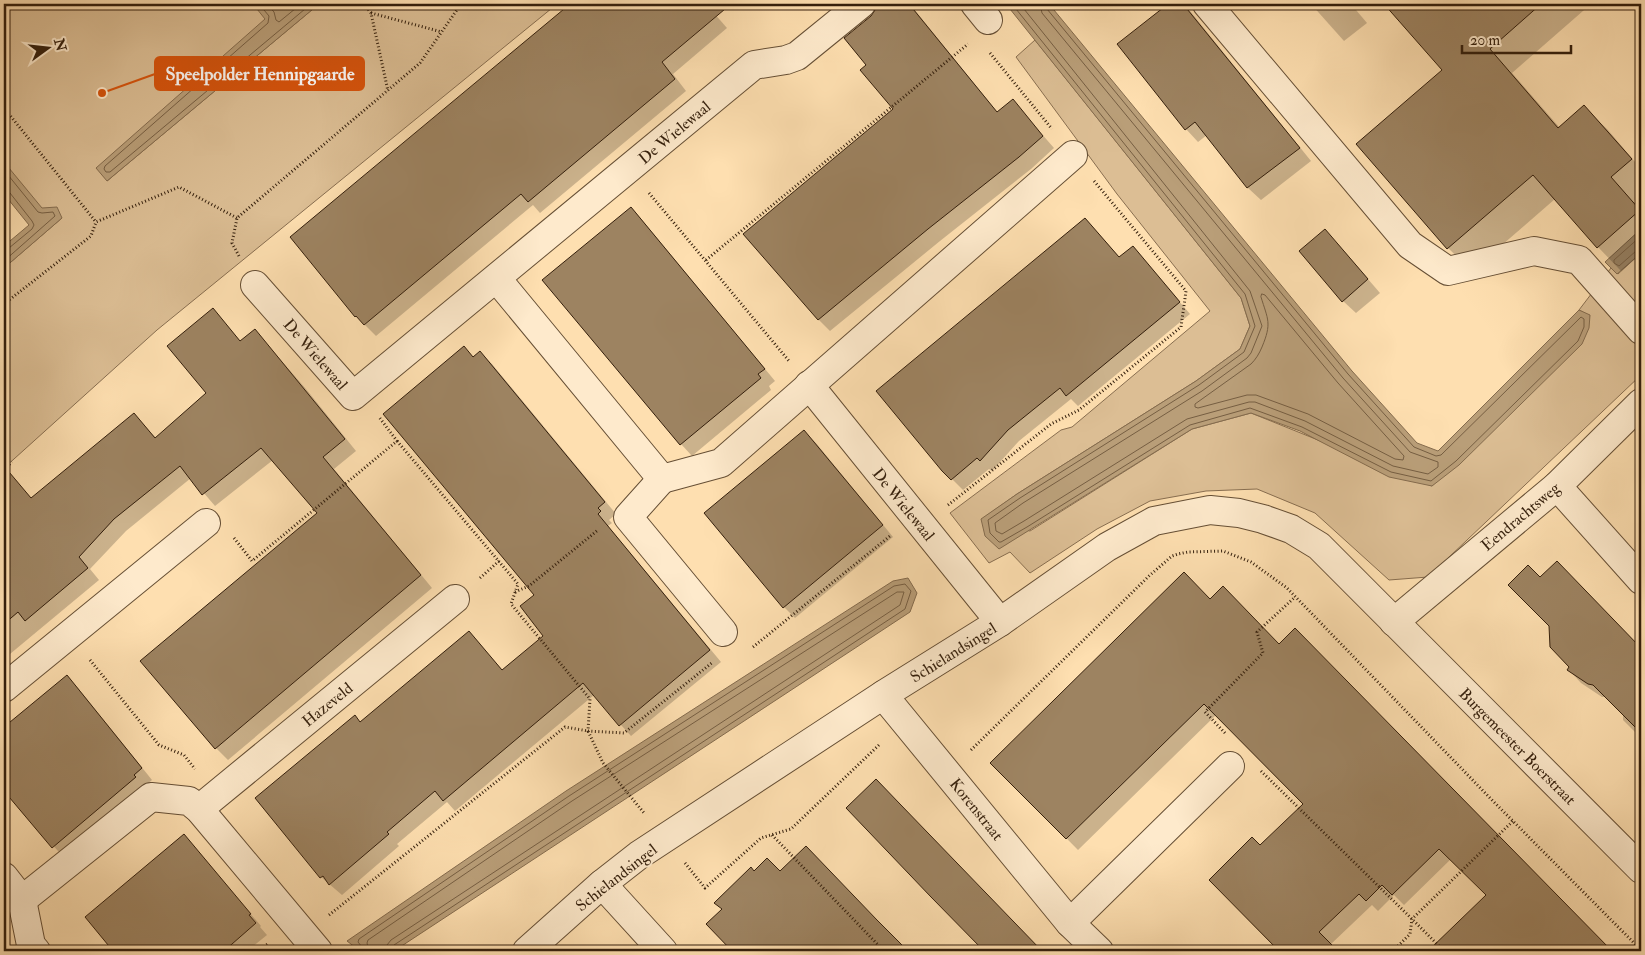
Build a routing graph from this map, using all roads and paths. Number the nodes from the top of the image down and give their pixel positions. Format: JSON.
{"nodes":[{"id":1,"x":364,"y":4,"type":"edge"},
{"id":2,"x":461,"y":4,"type":"edge"},
{"id":3,"x":861,"y":4,"type":"edge"},
{"id":4,"x":1207,"y":4,"type":"edge"},
{"id":5,"x":371,"y":13,"type":"junction"},
{"id":6,"x":982,"y":19,"type":"edge"},
{"id":7,"x":442,"y":32,"type":"junction"},
{"id":8,"x":388,"y":91,"type":"junction"},
{"id":9,"x":4,"y":108,"type":"edge"},
{"id":10,"x":1073,"y":155,"type":"junction"},
{"id":11,"x":629,"y":169,"type":"junction"},
{"id":12,"x":237,"y":218,"type":"junction"},
{"id":13,"x":96,"y":222,"type":"junction"},
{"id":14,"x":706,"y":260,"type":"junction"},
{"id":15,"x":497,"y":279,"type":"junction"},
{"id":16,"x":255,"y":285,"type":"joint"},
{"id":17,"x":4,"y":304,"type":"edge"},
{"id":18,"x":1641,"y":330,"type":"edge"},
{"id":19,"x":809,"y":385,"type":"junction"},
{"id":20,"x":360,"y":390,"type":"junction"},
{"id":21,"x":1641,"y":403,"type":"edge"},
{"id":22,"x":397,"y":441,"type":"junction"},
{"id":23,"x":12,"y":462,"type":"dead end"},
{"id":24,"x":4,"y":469,"type":"edge"},
{"id":25,"x":662,"y":479,"type":"junction"},
{"id":26,"x":1556,"y":486,"type":"junction"},
{"id":27,"x":628,"y":517,"type":"junction"},
{"id":28,"x":206,"y":523,"type":"joint"},
{"id":29,"x":922,"y":526,"type":"junction"},
{"id":30,"x":1641,"y":580,"type":"edge"},
{"id":31,"x":515,"y":592,"type":"junction"},
{"id":32,"x":1296,"y":597,"type":"junction"},
{"id":33,"x":455,"y":600,"type":"dead end"},
{"id":34,"x":1000,"y":622,"type":"junction"},
{"id":35,"x":1394,"y":622,"type":"junction"},
{"id":36,"x":70,"y":634,"type":"junction"},
{"id":37,"x":723,"y":643,"type":"junction"},
{"id":38,"x":4,"y":688,"type":"edge"},
{"id":39,"x":883,"y":695,"type":"junction"},
{"id":40,"x":904,"y":720,"type":"junction"},
{"id":41,"x":588,"y":731,"type":"junction"},
{"id":42,"x":1237,"y":760,"type":"junction"},
{"id":43,"x":947,"y":773,"type":"junction"},
{"id":44,"x":207,"y":802,"type":"junction"},
{"id":45,"x":1513,"y":821,"type":"junction"},
{"id":46,"x":772,"y":835,"type":"junction"},
{"id":47,"x":666,"y":839,"type":"junction"},
{"id":48,"x":1641,"y":869,"type":"edge"},
{"id":49,"x":4,"y":877,"type":"edge"},
{"id":50,"x":602,"y":884,"type":"junction"},
{"id":51,"x":22,"y":900,"type":"junction"},
{"id":52,"x":1412,"y":918,"type":"junction"},
{"id":53,"x":1070,"y":923,"type":"junction"},
{"id":54,"x":310,"y":943,"type":"edge"},
{"id":55,"x":1641,"y":950,"type":"edge"},
{"id":56,"x":36,"y":951,"type":"edge"},
{"id":57,"x":258,"y":951,"type":"edge"},
{"id":58,"x":527,"y":951,"type":"edge"},
{"id":59,"x":663,"y":951,"type":"edge"},
{"id":60,"x":884,"y":951,"type":"edge"},
{"id":61,"x":1099,"y":951,"type":"edge"},
{"id":62,"x":1392,"y":951,"type":"edge"},
{"id":63,"x":1444,"y":951,"type":"edge"}],
"edges":[{"from":1,"to":5,"type":"path"},
{"from":2,"to":7,"type":"path"},
{"from":3,"to":11,"type":"street","name":"De Wielewaal"},
{"from":4,"to":18,"type":"street"},
{"from":5,"to":7,"type":"path"},
{"from":5,"to":8,"type":"path"},
{"from":6,"to":10,"type":"path"},
{"from":6,"to":14,"type":"path"},
{"from":7,"to":8,"type":"path"},
{"from":8,"to":12,"type":"path"},
{"from":9,"to":13,"type":"path"},
{"from":10,"to":19,"type":"street"},
{"from":10,"to":29,"type":"path"},
{"from":11,"to":14,"type":"path"},
{"from":11,"to":15,"type":"street","name":"De Wielewaal"},
{"from":12,"to":13,"type":"path"},
{"from":12,"to":16,"type":"path"},
{"from":13,"to":17,"type":"path"},
{"from":14,"to":19,"type":"path"},
{"from":15,"to":20,"type":"street","name":"De Wielewaal"},
{"from":15,"to":25,"type":"street"},
{"from":16,"to":20,"type":"street","name":"De Wielewaal"},
{"from":19,"to":25,"type":"street"},
{"from":19,"to":29,"type":"street","name":"De Wielewaal"},
{"from":20,"to":22,"type":"path"},
{"from":21,"to":26,"type":"street","name":"Eendrachtsweg"},
{"from":22,"to":28,"type":"path"},
{"from":22,"to":31,"type":"path"},
{"from":23,"to":24,"type":"path"},
{"from":25,"to":27,"type":"street"},
{"from":26,"to":30,"type":"street"},
{"from":26,"to":35,"type":"street","name":"Eendrachtsweg"},
{"from":27,"to":31,"type":"path"},
{"from":27,"to":37,"type":"street"},
{"from":28,"to":36,"type":"street"},
{"from":29,"to":34,"type":"street","name":"De Wielewaal"},
{"from":29,"to":37,"type":"path"},
{"from":31,"to":41,"type":"path"},
{"from":32,"to":42,"type":"path"},
{"from":32,"to":43,"type":"path"},
{"from":32,"to":45,"type":"path"},
{"from":33,"to":44,"type":"street","name":"Hazeveld"},
{"from":34,"to":35,"type":"street","name":"Schielandsingel"},
{"from":34,"to":39,"type":"street","name":"Schielandsingel"},
{"from":35,"to":48,"type":"street","name":"Burgemeester Boerstraat"},
{"from":36,"to":38,"type":"street"},
{"from":36,"to":44,"type":"path"},
{"from":37,"to":41,"type":"path"},
{"from":39,"to":40,"type":"street","name":"Korenstraat"},
{"from":39,"to":47,"type":"street","name":"Schielandsingel"},
{"from":40,"to":43,"type":"street","name":"Korenstraat"},
{"from":40,"to":46,"type":"path"},
{"from":41,"to":47,"type":"path"},
{"from":41,"to":54,"type":"path"},
{"from":42,"to":52,"type":"path"},
{"from":42,"to":53,"type":"street"},
{"from":43,"to":53,"type":"street","name":"Korenstraat"},
{"from":44,"to":51,"type":"street"},
{"from":44,"to":54,"type":"street"},
{"from":45,"to":52,"type":"path"},
{"from":45,"to":55,"type":"path"},
{"from":46,"to":47,"type":"path"},
{"from":46,"to":60,"type":"path"},
{"from":47,"to":50,"type":"street","name":"Schielandsingel"},
{"from":49,"to":51,"type":"street"},
{"from":50,"to":58,"type":"street","name":"Schielandsingel"},
{"from":50,"to":59,"type":"street"},
{"from":51,"to":56,"type":"street"},
{"from":52,"to":62,"type":"path"},
{"from":52,"to":63,"type":"path"},
{"from":53,"to":61,"type":"street","name":"Korenstraat"},
{"from":54,"to":57,"type":"path"}]}
